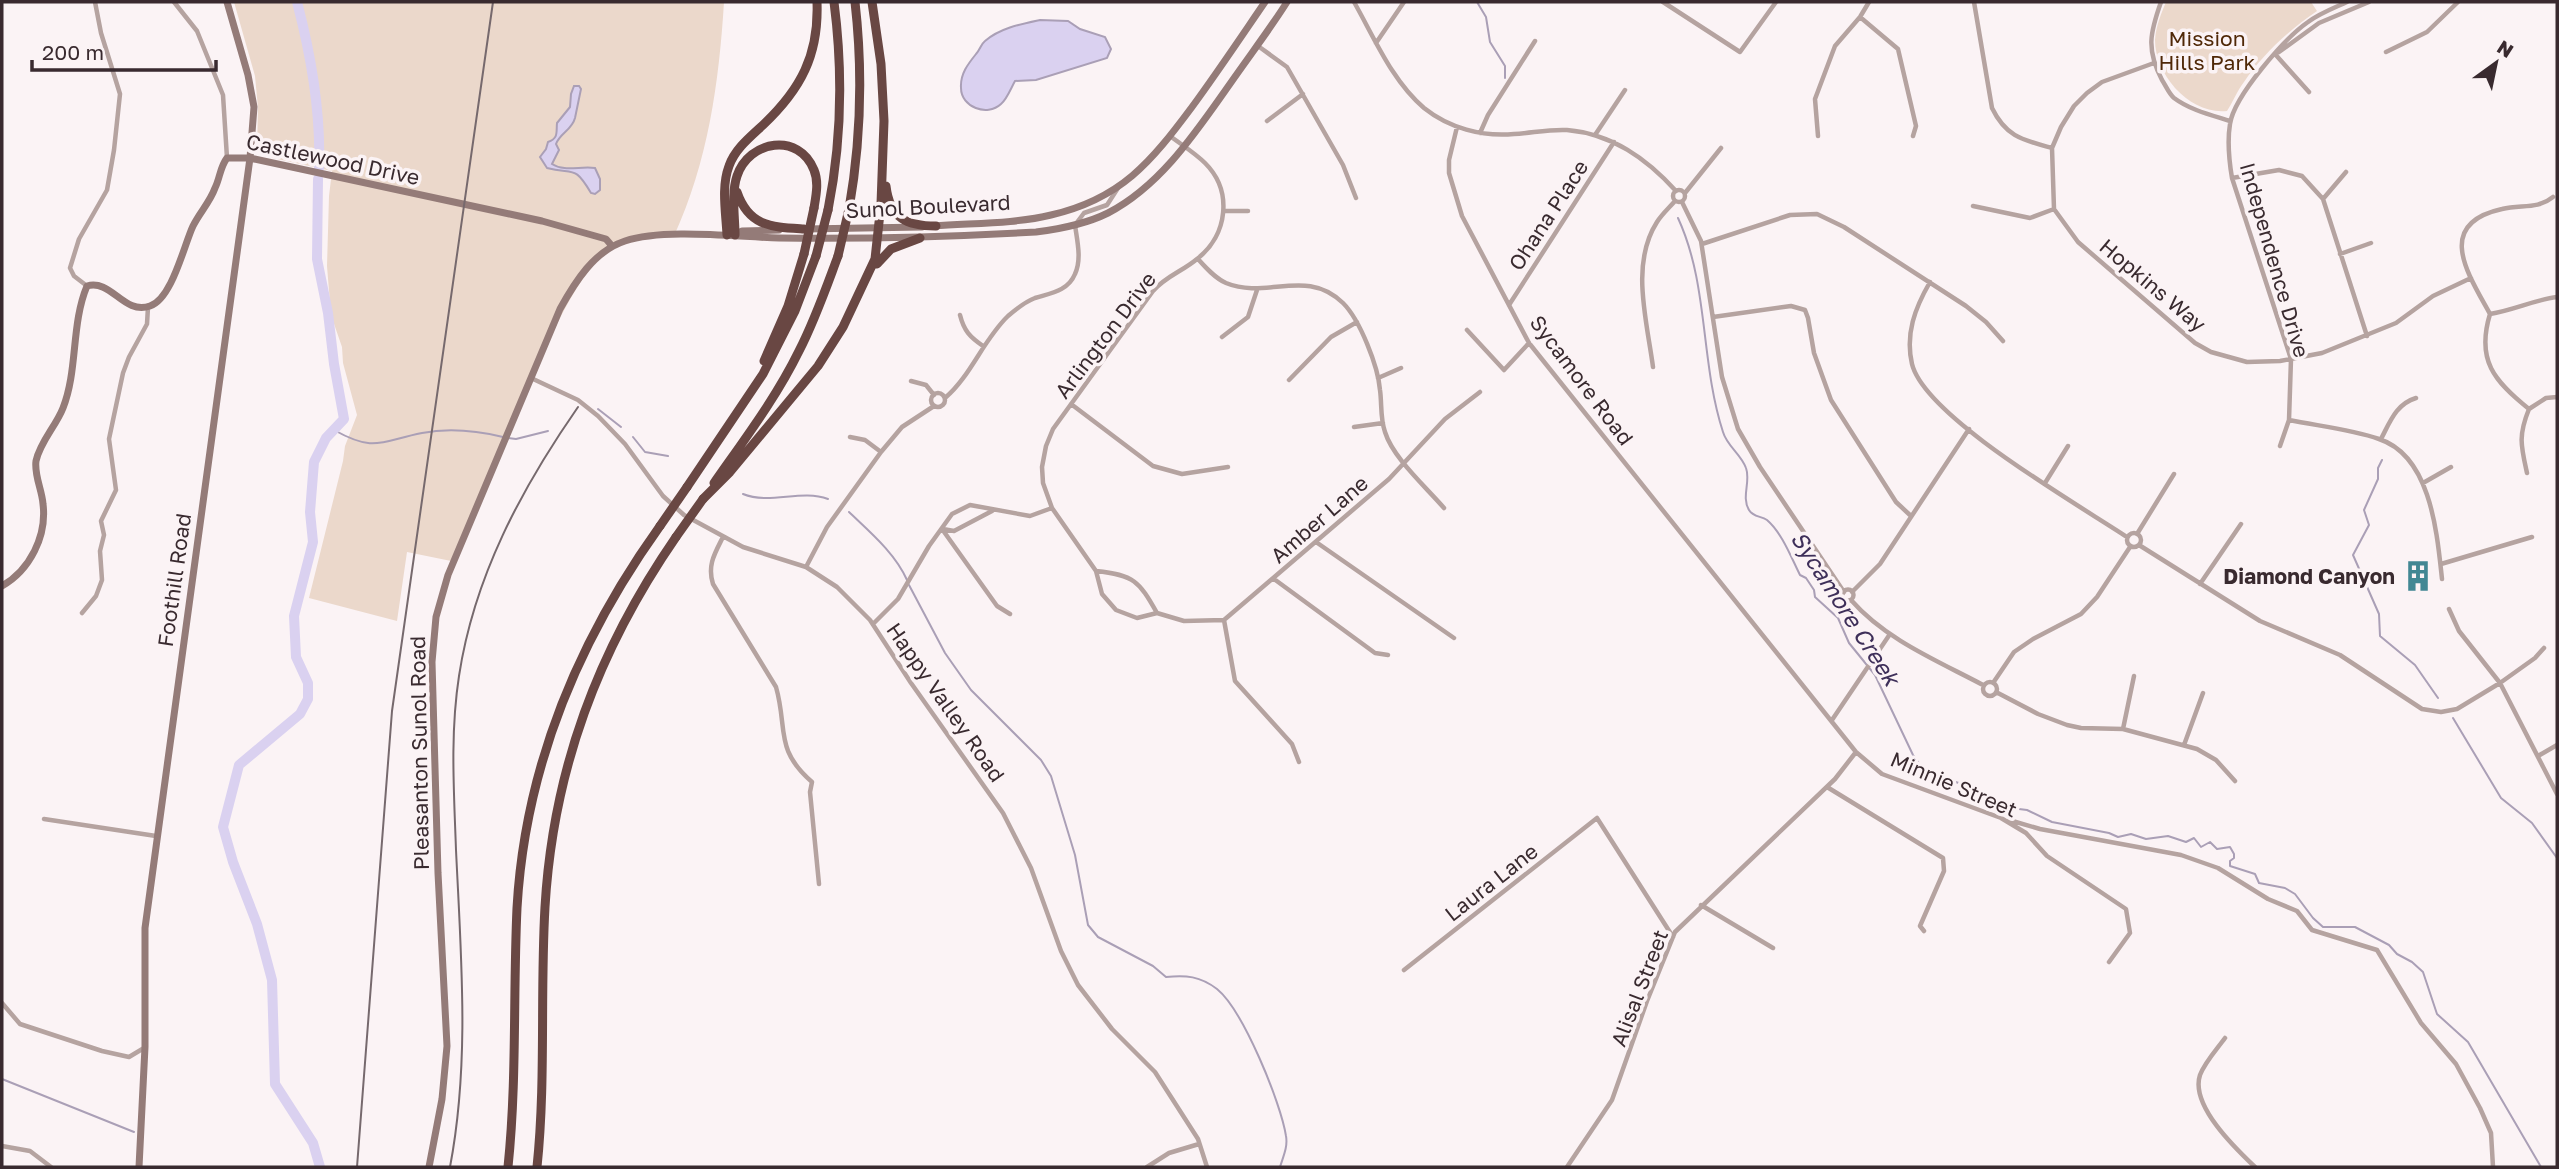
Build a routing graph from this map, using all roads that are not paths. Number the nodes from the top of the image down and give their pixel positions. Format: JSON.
{"nodes":[{"id":1,"x":95,"y":2,"type":"edge"},
{"id":2,"x":174,"y":2,"type":"edge"},
{"id":3,"x":227,"y":2,"type":"edge"},
{"id":4,"x":817,"y":2,"type":"edge"},
{"id":5,"x":834,"y":2,"type":"edge"},
{"id":6,"x":855,"y":2,"type":"edge"},
{"id":7,"x":872,"y":2,"type":"edge"},
{"id":8,"x":1265,"y":2,"type":"edge"},
{"id":9,"x":1287,"y":2,"type":"edge"},
{"id":10,"x":1353,"y":2,"type":"edge"},
{"id":11,"x":1404,"y":2,"type":"edge"},
{"id":12,"x":1663,"y":2,"type":"edge"},
{"id":13,"x":1776,"y":2,"type":"edge"},
{"id":14,"x":1869,"y":2,"type":"edge"},
{"id":15,"x":1974,"y":2,"type":"edge"},
{"id":16,"x":2161,"y":2,"type":"edge"},
{"id":17,"x":2347,"y":2,"type":"edge"},
{"id":18,"x":2369,"y":2,"type":"edge"},
{"id":19,"x":2458,"y":2,"type":"edge"},
{"id":20,"x":1860,"y":17,"type":"junction"},
{"id":21,"x":1535,"y":41,"type":"dead end"},
{"id":22,"x":1376,"y":43,"type":"junction"},
{"id":23,"x":1257,"y":45,"type":"junction"},
{"id":24,"x":2386,"y":52,"type":"dead end"},
{"id":25,"x":2275,"y":54,"type":"junction"},
{"id":26,"x":2154,"y":63,"type":"junction"},
{"id":27,"x":1625,"y":90,"type":"dead end"},
{"id":28,"x":2309,"y":92,"type":"dead end"},
{"id":29,"x":1303,"y":94,"type":"junction"},
{"id":30,"x":1267,"y":121,"type":"dead end"},
{"id":31,"x":2230,"y":121,"type":"junction"},
{"id":32,"x":1457,"y":127,"type":"junction"},
{"id":33,"x":1480,"y":133,"type":"junction"},
{"id":34,"x":1595,"y":135,"type":"junction"},
{"id":35,"x":1170,"y":136,"type":"junction"},
{"id":36,"x":1818,"y":136,"type":"dead end"},
{"id":37,"x":1913,"y":136,"type":"dead end"},
{"id":38,"x":1614,"y":142,"type":"junction"},
{"id":39,"x":1184,"y":146,"type":"junction"},
{"id":40,"x":1721,"y":148,"type":"dead end"},
{"id":41,"x":2052,"y":148,"type":"junction"},
{"id":42,"x":227,"y":158,"type":"junction"},
{"id":43,"x":250,"y":158,"type":"junction"},
{"id":44,"x":2346,"y":172,"type":"dead end"},
{"id":45,"x":883,"y":175,"type":"junction"},
{"id":46,"x":2232,"y":178,"type":"junction"},
{"id":47,"x":736,"y":180,"type":"junction"},
{"id":48,"x":1119,"y":187,"type":"junction"},
{"id":49,"x":1676,"y":191,"type":"junction"},
{"id":50,"x":1685,"y":193,"type":"junction"},
{"id":51,"x":2553,"y":197,"type":"dead end"},
{"id":52,"x":1356,"y":198,"type":"dead end"},
{"id":53,"x":2323,"y":199,"type":"junction"},
{"id":54,"x":1675,"y":201,"type":"junction"},
{"id":55,"x":1682,"y":202,"type":"junction"},
{"id":56,"x":1973,"y":206,"type":"dead end"},
{"id":57,"x":2054,"y":209,"type":"junction"},
{"id":58,"x":1224,"y":211,"type":"junction"},
{"id":59,"x":1248,"y":211,"type":"dead end"},
{"id":60,"x":1075,"y":225,"type":"junction"},
{"id":61,"x":936,"y":226,"type":"junction"},
{"id":62,"x":804,"y":229,"type":"junction"},
{"id":63,"x":878,"y":232,"type":"junction"},
{"id":64,"x":731,"y":235,"type":"junction"},
{"id":65,"x":920,"y":238,"type":"junction"},
{"id":66,"x":2371,"y":243,"type":"dead end"},
{"id":67,"x":1702,"y":244,"type":"junction"},
{"id":68,"x":612,"y":246,"type":"junction"},
{"id":69,"x":2340,"y":254,"type":"junction"},
{"id":70,"x":1198,"y":259,"type":"junction"},
{"id":71,"x":2470,"y":278,"type":"junction"},
{"id":72,"x":1930,"y":282,"type":"junction"},
{"id":73,"x":86,"y":286,"type":"junction"},
{"id":74,"x":1257,"y":290,"type":"junction"},
{"id":75,"x":2557,"y":297,"type":"edge"},
{"id":76,"x":1509,"y":305,"type":"junction"},
{"id":77,"x":148,"y":307,"type":"junction"},
{"id":78,"x":850,"y":312,"type":"junction"},
{"id":79,"x":2490,"y":314,"type":"junction"},
{"id":80,"x":960,"y":315,"type":"dead end"},
{"id":81,"x":1713,"y":317,"type":"junction"},
{"id":82,"x":1357,"y":322,"type":"junction"},
{"id":83,"x":1466,"y":330,"type":"dead end"},
{"id":84,"x":1222,"y":337,"type":"dead end"},
{"id":85,"x":2367,"y":337,"type":"junction"},
{"id":86,"x":2003,"y":341,"type":"dead end"},
{"id":87,"x":1529,"y":343,"type":"junction"},
{"id":88,"x":984,"y":346,"type":"junction"},
{"id":89,"x":2291,"y":359,"type":"junction"},
{"id":90,"x":1401,"y":368,"type":"dead end"},
{"id":91,"x":1653,"y":368,"type":"dead end"},
{"id":92,"x":530,"y":378,"type":"junction"},
{"id":93,"x":1378,"y":378,"type":"junction"},
{"id":94,"x":1289,"y":380,"type":"dead end"},
{"id":95,"x":911,"y":381,"type":"dead end"},
{"id":96,"x":1480,"y":392,"type":"dead end"},
{"id":97,"x":934,"y":395,"type":"junction"},
{"id":98,"x":2557,"y":397,"type":"edge"},
{"id":99,"x":945,"y":398,"type":"junction"},
{"id":100,"x":2416,"y":398,"type":"dead end"},
{"id":101,"x":745,"y":403,"type":"junction"},
{"id":102,"x":1071,"y":404,"type":"junction"},
{"id":103,"x":934,"y":406,"type":"junction"},
{"id":104,"x":2529,"y":409,"type":"junction"},
{"id":105,"x":2289,"y":420,"type":"junction"},
{"id":106,"x":1382,"y":423,"type":"junction"},
{"id":107,"x":1354,"y":427,"type":"dead end"},
{"id":108,"x":1969,"y":429,"type":"junction"},
{"id":109,"x":850,"y":437,"type":"dead end"},
{"id":110,"x":2381,"y":439,"type":"junction"},
{"id":111,"x":2068,"y":446,"type":"dead end"},
{"id":112,"x":2280,"y":446,"type":"dead end"},
{"id":113,"x":881,"y":452,"type":"junction"},
{"id":114,"x":1406,"y":463,"type":"junction"},
{"id":115,"x":1228,"y":467,"type":"dead end"},
{"id":116,"x":2451,"y":467,"type":"dead end"},
{"id":117,"x":2527,"y":473,"type":"dead end"},
{"id":118,"x":2174,"y":474,"type":"dead end"},
{"id":119,"x":2045,"y":483,"type":"junction"},
{"id":120,"x":2423,"y":483,"type":"junction"},
{"id":121,"x":703,"y":499,"type":"junction"},
{"id":122,"x":1052,"y":508,"type":"junction"},
{"id":123,"x":1444,"y":508,"type":"dead end"},
{"id":124,"x":992,"y":511,"type":"junction"},
{"id":125,"x":1911,"y":516,"type":"junction"},
{"id":126,"x":2241,"y":524,"type":"dead end"},
{"id":127,"x":942,"y":529,"type":"junction"},
{"id":128,"x":2137,"y":534,"type":"junction"},
{"id":129,"x":723,"y":537,"type":"junction"},
{"id":130,"x":2127,"y":537,"type":"junction"},
{"id":131,"x":2532,"y":537,"type":"dead end"},
{"id":132,"x":1316,"y":542,"type":"junction"},
{"id":133,"x":2139,"y":545,"type":"junction"},
{"id":134,"x":2130,"y":547,"type":"junction"},
{"id":135,"x":2441,"y":564,"type":"junction"},
{"id":136,"x":806,"y":567,"type":"junction"},
{"id":137,"x":1096,"y":571,"type":"junction"},
{"id":138,"x":1274,"y":579,"type":"junction"},
{"id":139,"x":2442,"y":579,"type":"dead end"},
{"id":140,"x":2200,"y":584,"type":"junction"},
{"id":141,"x":2,"y":586,"type":"edge"},
{"id":142,"x":1844,"y":592,"type":"junction"},
{"id":143,"x":1852,"y":592,"type":"junction"},
{"id":144,"x":1851,"y":600,"type":"junction"},
{"id":145,"x":2449,"y":610,"type":"dead end"},
{"id":146,"x":82,"y":613,"type":"dead end"},
{"id":147,"x":1157,"y":613,"type":"junction"},
{"id":148,"x":1010,"y":614,"type":"dead end"},
{"id":149,"x":1224,"y":620,"type":"junction"},
{"id":150,"x":873,"y":624,"type":"junction"},
{"id":151,"x":1890,"y":634,"type":"junction"},
{"id":152,"x":1454,"y":638,"type":"dead end"},
{"id":153,"x":2544,"y":648,"type":"dead end"},
{"id":154,"x":1388,"y":655,"type":"dead end"},
{"id":155,"x":2134,"y":676,"type":"dead end"},
{"id":156,"x":1993,"y":683,"type":"junction"},
{"id":157,"x":2500,"y":683,"type":"junction"},
{"id":158,"x":1983,"y":685,"type":"junction"},
{"id":159,"x":1996,"y":692,"type":"junction"},
{"id":160,"x":2203,"y":692,"type":"dead end"},
{"id":161,"x":1832,"y":720,"type":"junction"},
{"id":162,"x":2123,"y":729,"type":"junction"},
{"id":163,"x":2184,"y":745,"type":"junction"},
{"id":164,"x":2557,"y":745,"type":"edge"},
{"id":165,"x":1856,"y":752,"type":"junction"},
{"id":166,"x":2538,"y":756,"type":"junction"},
{"id":167,"x":1299,"y":762,"type":"dead end"},
{"id":168,"x":2235,"y":781,"type":"dead end"},
{"id":169,"x":1827,"y":787,"type":"junction"},
{"id":170,"x":2557,"y":794,"type":"edge"},
{"id":171,"x":2001,"y":818,"type":"junction"},
{"id":172,"x":44,"y":819,"type":"dead end"},
{"id":173,"x":156,"y":836,"type":"junction"},
{"id":174,"x":819,"y":884,"type":"dead end"},
{"id":175,"x":1701,"y":905,"type":"junction"},
{"id":176,"x":1924,"y":931,"type":"dead end"},
{"id":177,"x":1672,"y":937,"type":"junction"},
{"id":178,"x":1773,"y":948,"type":"dead end"},
{"id":179,"x":2109,"y":962,"type":"dead end"},
{"id":180,"x":1404,"y":970,"type":"dead end"},
{"id":181,"x":2,"y":1003,"type":"edge"},
{"id":182,"x":2225,"y":1038,"type":"dead end"},
{"id":183,"x":145,"y":1047,"type":"junction"},
{"id":184,"x":1199,"y":1144,"type":"junction"},
{"id":185,"x":2,"y":1146,"type":"edge"},
{"id":186,"x":51,"y":1167,"type":"edge"},
{"id":187,"x":139,"y":1167,"type":"edge"},
{"id":188,"x":429,"y":1167,"type":"edge"},
{"id":189,"x":509,"y":1167,"type":"edge"},
{"id":190,"x":537,"y":1167,"type":"edge"},
{"id":191,"x":1147,"y":1167,"type":"edge"},
{"id":192,"x":1207,"y":1167,"type":"edge"},
{"id":193,"x":1567,"y":1167,"type":"edge"},
{"id":194,"x":2255,"y":1167,"type":"edge"},
{"id":195,"x":2493,"y":1167,"type":"edge"}],
"edges":[{"from":1,"to":73,"type":"street"},
{"from":2,"to":42,"type":"street"},
{"from":3,"to":43,"type":"main road","name":"Foothill Road"},
{"from":4,"to":64,"type":"highway"},
{"from":5,"to":101,"type":"highway","bridge":true},
{"from":6,"to":121,"type":"highway","bridge":true},
{"from":7,"to":45,"type":"highway"},
{"from":8,"to":35,"type":"main road","name":"Sunol Boulevard"},
{"from":9,"to":23,"type":"main road","name":"Sunol Boulevard"},
{"from":10,"to":22,"type":"street"},
{"from":11,"to":22,"type":"street"},
{"from":12,"to":13,"type":"street"},
{"from":14,"to":20,"type":"street"},
{"from":15,"to":41,"type":"street"},
{"from":16,"to":26,"type":"street"},
{"from":17,"to":25,"type":"street","name":"Independence Drive"},
{"from":18,"to":25,"type":"street","name":"Independence Drive"},
{"from":19,"to":24,"type":"street"},
{"from":20,"to":36,"type":"street"},
{"from":20,"to":37,"type":"street"},
{"from":21,"to":33,"type":"street"},
{"from":22,"to":32,"type":"street"},
{"from":23,"to":29,"type":"street"},
{"from":23,"to":39,"type":"main road","name":"Sunol Boulevard"},
{"from":25,"to":28,"type":"street"},
{"from":25,"to":31,"type":"street","name":"Independence Drive"},
{"from":26,"to":31,"type":"street"},
{"from":26,"to":41,"type":"street"},
{"from":27,"to":34,"type":"street"},
{"from":29,"to":30,"type":"street"},
{"from":29,"to":52,"type":"street"},
{"from":31,"to":46,"type":"street","name":"Independence Drive"},
{"from":32,"to":33,"type":"street"},
{"from":32,"to":76,"type":"street","name":"Sycamore Road"},
{"from":33,"to":34,"type":"street"},
{"from":34,"to":38,"type":"street"},
{"from":35,"to":39,"type":"street"},
{"from":35,"to":48,"type":"main road","name":"Sunol Boulevard"},
{"from":38,"to":49,"type":"street"},
{"from":38,"to":76,"type":"street","name":"Ohana Place"},
{"from":39,"to":58,"type":"street"},
{"from":39,"to":60,"type":"main road","name":"Sunol Boulevard"},
{"from":40,"to":50,"type":"street"},
{"from":41,"to":57,"type":"street"},
{"from":42,"to":43,"type":"main road","name":"Castlewood Drive"},
{"from":42,"to":77,"type":"main road","name":"Castlewood Drive"},
{"from":43,"to":68,"type":"main road","name":"Castlewood Drive"},
{"from":43,"to":173,"type":"main road","name":"Foothill Road"},
{"from":44,"to":53,"type":"street"},
{"from":45,"to":61,"type":"highway"},
{"from":45,"to":63,"type":"highway"},
{"from":46,"to":53,"type":"street"},
{"from":46,"to":89,"type":"street","name":"Independence Drive"},
{"from":47,"to":62,"type":"highway"},
{"from":47,"to":64,"type":"highway"},
{"from":47,"to":101,"type":"highway","bridge":true},
{"from":48,"to":60,"type":"street","name":"Sunol Boulevard"},
{"from":48,"to":61,"type":"main road","name":"Sunol Boulevard"},
{"from":49,"to":50,"type":"street"},
{"from":49,"to":54,"type":"street"},
{"from":50,"to":55,"type":"street"},
{"from":51,"to":71,"type":"street"},
{"from":53,"to":69,"type":"street"},
{"from":54,"to":55,"type":"street"},
{"from":54,"to":91,"type":"street"},
{"from":55,"to":67,"type":"street"},
{"from":56,"to":57,"type":"street"},
{"from":57,"to":89,"type":"street","name":"Hopkins Way"},
{"from":58,"to":59,"type":"street"},
{"from":58,"to":70,"type":"street","name":"Arlington Drive"},
{"from":60,"to":65,"type":"main road","name":"Sunol Boulevard"},
{"from":60,"to":88,"type":"street"},
{"from":61,"to":63,"type":"main road","name":"Sunol Boulevard"},
{"from":62,"to":63,"type":"main road","name":"Sunol Boulevard"},
{"from":62,"to":64,"type":"main road","name":"Sunol Boulevard"},
{"from":63,"to":64,"type":"main road","name":"Sunol Boulevard"},
{"from":63,"to":65,"type":"main road","name":"Sunol Boulevard"},
{"from":63,"to":78,"type":"highway"},
{"from":64,"to":68,"type":"main road","name":"Pleasanton Sunol Road"},
{"from":65,"to":78,"type":"highway"},
{"from":66,"to":69,"type":"street"},
{"from":67,"to":72,"type":"street"},
{"from":67,"to":81,"type":"street"},
{"from":68,"to":92,"type":"main road","name":"Pleasanton Sunol Road"},
{"from":69,"to":85,"type":"street"},
{"from":70,"to":74,"type":"street"},
{"from":70,"to":102,"type":"street","name":"Arlington Drive"},
{"from":71,"to":79,"type":"street"},
{"from":71,"to":85,"type":"street","name":"Hopkins Way"},
{"from":72,"to":86,"type":"street"},
{"from":72,"to":108,"type":"street"},
{"from":73,"to":77,"type":"main road"},
{"from":73,"to":141,"type":"main road"},
{"from":74,"to":82,"type":"street"},
{"from":74,"to":84,"type":"street"},
{"from":75,"to":79,"type":"street"},
{"from":76,"to":87,"type":"street","name":"Sycamore Road"},
{"from":77,"to":146,"type":"street"},
{"from":78,"to":121,"type":"highway"},
{"from":79,"to":104,"type":"street"},
{"from":80,"to":88,"type":"street"},
{"from":81,"to":125,"type":"street"},
{"from":81,"to":142,"type":"street"},
{"from":82,"to":93,"type":"street"},
{"from":82,"to":94,"type":"street"},
{"from":83,"to":87,"type":"street"},
{"from":85,"to":89,"type":"street","name":"Hopkins Way"},
{"from":87,"to":161,"type":"street","name":"Sycamore Road"},
{"from":88,"to":99,"type":"street"},
{"from":89,"to":105,"type":"street","name":"Independence Drive"},
{"from":90,"to":93,"type":"street"},
{"from":92,"to":129,"type":"street","name":"Happy Valley Road"},
{"from":92,"to":188,"type":"main road","name":"Pleasanton Sunol Road"},
{"from":93,"to":106,"type":"street"},
{"from":95,"to":97,"type":"street"},
{"from":96,"to":114,"type":"street","name":"Amber Lane"},
{"from":97,"to":99,"type":"street"},
{"from":97,"to":103,"type":"street"},
{"from":98,"to":104,"type":"street"},
{"from":99,"to":103,"type":"street"},
{"from":100,"to":110,"type":"street"},
{"from":101,"to":189,"type":"highway","bridge":true},
{"from":102,"to":115,"type":"street"},
{"from":102,"to":122,"type":"street","name":"Arlington Drive"},
{"from":103,"to":113,"type":"street"},
{"from":104,"to":117,"type":"street"},
{"from":105,"to":110,"type":"street"},
{"from":105,"to":112,"type":"street","name":"Independence Drive"},
{"from":106,"to":107,"type":"street"},
{"from":106,"to":114,"type":"street"},
{"from":108,"to":119,"type":"street"},
{"from":108,"to":125,"type":"street"},
{"from":109,"to":113,"type":"street"},
{"from":110,"to":120,"type":"street"},
{"from":111,"to":119,"type":"street"},
{"from":113,"to":136,"type":"street"},
{"from":114,"to":123,"type":"street"},
{"from":114,"to":132,"type":"street","name":"Amber Lane"},
{"from":116,"to":120,"type":"street"},
{"from":118,"to":128,"type":"street"},
{"from":119,"to":130,"type":"street"},
{"from":120,"to":135,"type":"street"},
{"from":121,"to":190,"type":"highway","bridge":true},
{"from":122,"to":124,"type":"street"},
{"from":122,"to":137,"type":"street"},
{"from":124,"to":127,"type":"street"},
{"from":124,"to":127,"type":"street"},
{"from":125,"to":143,"type":"street"},
{"from":126,"to":140,"type":"street"},
{"from":127,"to":148,"type":"street"},
{"from":127,"to":150,"type":"street"},
{"from":128,"to":130,"type":"street"},
{"from":128,"to":133,"type":"street"},
{"from":129,"to":136,"type":"street","name":"Happy Valley Road"},
{"from":129,"to":174,"type":"street"},
{"from":130,"to":134,"type":"street"},
{"from":131,"to":135,"type":"street"},
{"from":132,"to":138,"type":"street","name":"Amber Lane"},
{"from":132,"to":152,"type":"street"},
{"from":133,"to":134,"type":"street"},
{"from":133,"to":140,"type":"street"},
{"from":134,"to":156,"type":"street"},
{"from":135,"to":139,"type":"street"},
{"from":136,"to":150,"type":"street","name":"Happy Valley Road"},
{"from":137,"to":147,"type":"street"},
{"from":137,"to":147,"type":"street"},
{"from":138,"to":149,"type":"street","name":"Amber Lane"},
{"from":138,"to":154,"type":"street"},
{"from":140,"to":157,"type":"street"},
{"from":142,"to":143,"type":"street"},
{"from":142,"to":144,"type":"street"},
{"from":143,"to":144,"type":"street"},
{"from":144,"to":151,"type":"street"},
{"from":145,"to":157,"type":"street"},
{"from":147,"to":149,"type":"street"},
{"from":149,"to":167,"type":"street"},
{"from":150,"to":184,"type":"street","name":"Happy Valley Road"},
{"from":151,"to":158,"type":"street"},
{"from":151,"to":161,"type":"street"},
{"from":153,"to":157,"type":"street"},
{"from":155,"to":162,"type":"street"},
{"from":156,"to":158,"type":"street"},
{"from":156,"to":159,"type":"street"},
{"from":157,"to":166,"type":"street"},
{"from":158,"to":159,"type":"street"},
{"from":159,"to":162,"type":"street"},
{"from":160,"to":163,"type":"street"},
{"from":161,"to":165,"type":"street","name":"Sycamore Road"},
{"from":162,"to":163,"type":"street"},
{"from":163,"to":168,"type":"street"},
{"from":164,"to":166,"type":"street"},
{"from":165,"to":169,"type":"street","name":"Alisal Street"},
{"from":165,"to":171,"type":"street","name":"Minnie Street"},
{"from":166,"to":170,"type":"street"},
{"from":169,"to":175,"type":"street","name":"Alisal Street"},
{"from":169,"to":176,"type":"street"},
{"from":171,"to":179,"type":"street","name":"Minnie Street"},
{"from":171,"to":195,"type":"street"},
{"from":172,"to":173,"type":"street"},
{"from":173,"to":183,"type":"main road","name":"Foothill Road"},
{"from":175,"to":177,"type":"street","name":"Alisal Street"},
{"from":175,"to":178,"type":"street"},
{"from":177,"to":180,"type":"street","name":"Laura Lane"},
{"from":177,"to":193,"type":"street","name":"Alisal Street"},
{"from":181,"to":183,"type":"street"},
{"from":182,"to":194,"type":"street"},
{"from":183,"to":187,"type":"main road","name":"Foothill Road"},
{"from":184,"to":191,"type":"street"},
{"from":184,"to":192,"type":"street","name":"Happy Valley Road"},
{"from":185,"to":186,"type":"street"}]}
